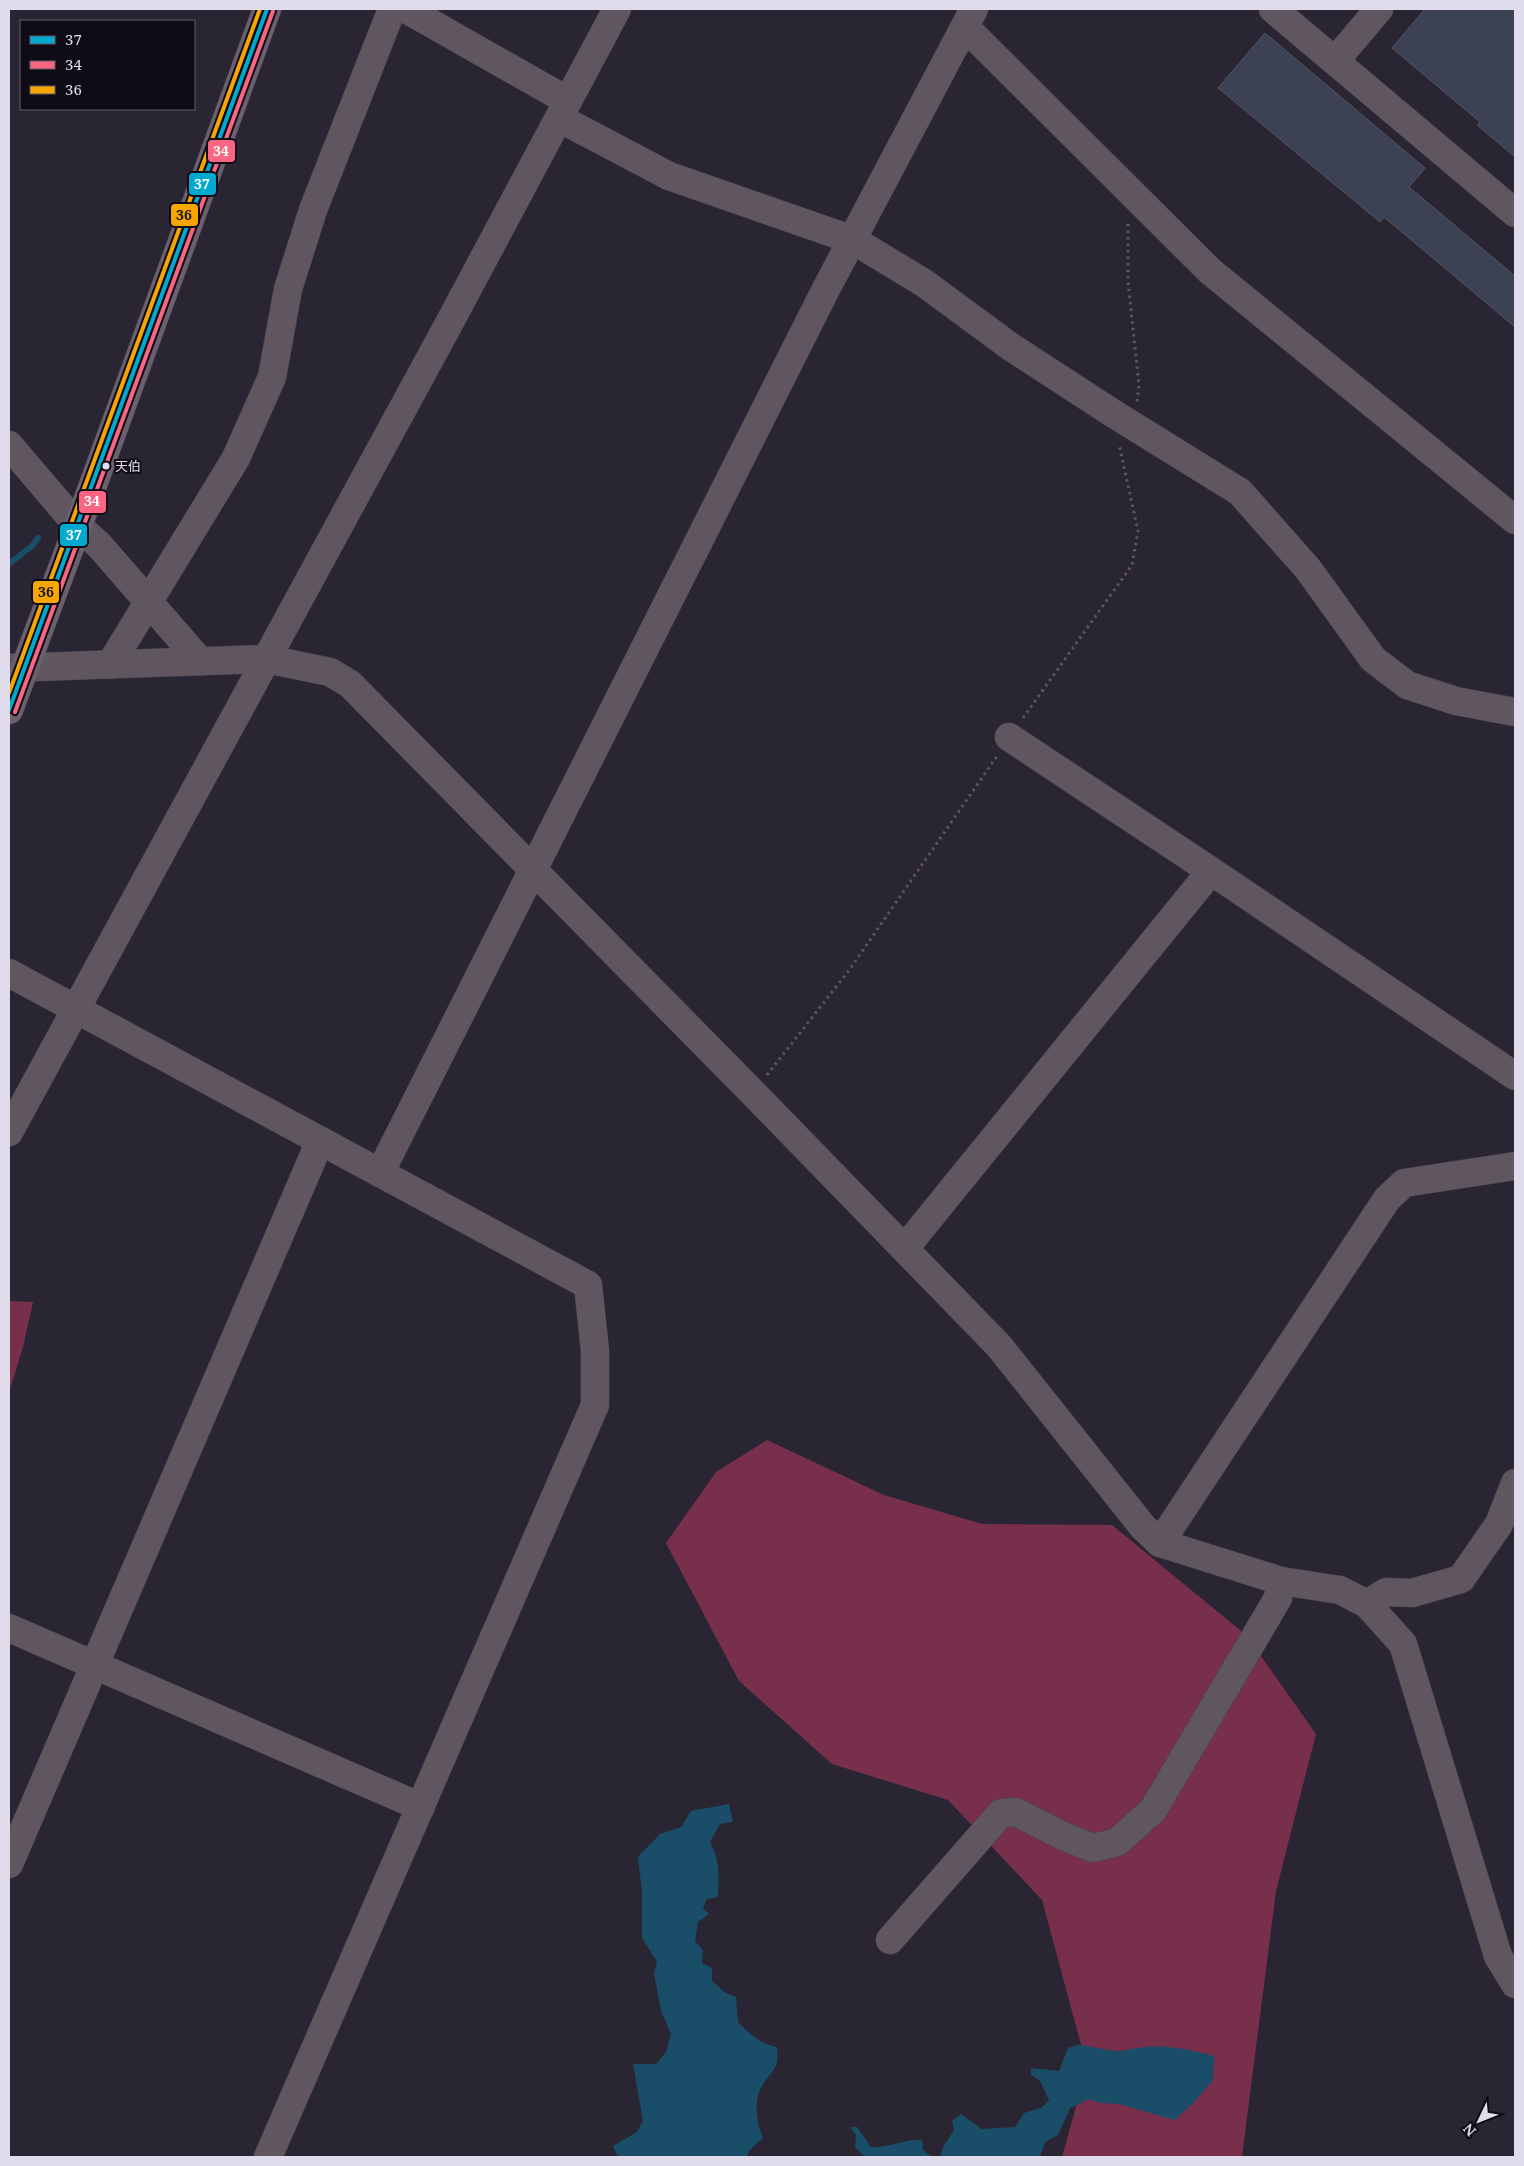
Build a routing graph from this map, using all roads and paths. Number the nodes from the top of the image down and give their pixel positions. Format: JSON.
{"nodes":[{"id":1,"x":267,"y":9,"type":"edge"},
{"id":2,"x":392,"y":9,"type":"edge"},
{"id":3,"x":406,"y":9,"type":"edge"},
{"id":4,"x":617,"y":9,"type":"edge"},
{"id":5,"x":1274,"y":9,"type":"edge"},
{"id":6,"x":1379,"y":9,"type":"edge"},
{"id":7,"x":970,"y":18,"type":"edge"},
{"id":8,"x":1335,"y":61,"type":"junction"},
{"id":9,"x":563,"y":109,"type":"junction"},
{"id":10,"x":1129,"y":190,"type":"junction"},
{"id":11,"x":1515,"y":213,"type":"edge"},
{"id":12,"x":853,"y":240,"type":"junction"},
{"id":13,"x":1121,"y":418,"type":"junction"},
{"id":14,"x":9,"y":445,"type":"edge"},
{"id":15,"x":1515,"y":520,"type":"edge"},
{"id":16,"x":78,"y":526,"type":"junction"},
{"id":17,"x":149,"y":603,"type":"junction"},
{"id":18,"x":266,"y":659,"type":"junction"},
{"id":19,"x":200,"y":661,"type":"junction"},
{"id":20,"x":110,"y":665,"type":"junction"},
{"id":21,"x":17,"y":667,"type":"edge"},
{"id":22,"x":9,"y":710,"type":"edge"},
{"id":23,"x":1515,"y":712,"type":"edge"},
{"id":24,"x":1009,"y":737,"type":"junction"},
{"id":25,"x":532,"y":870,"type":"junction"},
{"id":26,"x":1211,"y":871,"type":"junction"},
{"id":27,"x":9,"y":973,"type":"edge"},
{"id":28,"x":75,"y":1009,"type":"junction"},
{"id":29,"x":1515,"y":1076,"type":"edge"},
{"id":30,"x":753,"y":1092,"type":"junction"},
{"id":31,"x":9,"y":1132,"type":"edge"},
{"id":32,"x":320,"y":1141,"type":"junction"},
{"id":33,"x":1515,"y":1166,"type":"edge"},
{"id":34,"x":380,"y":1173,"type":"junction"},
{"id":35,"x":905,"y":1248,"type":"junction"},
{"id":36,"x":1515,"y":1483,"type":"edge"},
{"id":37,"x":1160,"y":1544,"type":"junction"},
{"id":38,"x":1282,"y":1580,"type":"junction"},
{"id":39,"x":1367,"y":1604,"type":"junction"},
{"id":40,"x":9,"y":1628,"type":"edge"},
{"id":41,"x":94,"y":1665,"type":"junction"},
{"id":42,"x":421,"y":1807,"type":"junction"},
{"id":43,"x":9,"y":1864,"type":"edge"},
{"id":44,"x":890,"y":1940,"type":"dead end"},
{"id":45,"x":1515,"y":1984,"type":"edge"},
{"id":46,"x":268,"y":2157,"type":"edge"}],
"edges":[{"from":1,"to":16,"type":"main road"},
{"from":2,"to":17,"type":"street"},
{"from":3,"to":9,"type":"street"},
{"from":4,"to":9,"type":"street"},
{"from":5,"to":8,"type":"street"},
{"from":6,"to":8,"type":"street"},
{"from":7,"to":10,"type":"street"},
{"from":7,"to":12,"type":"street"},
{"from":8,"to":11,"type":"street"},
{"from":9,"to":12,"type":"street"},
{"from":9,"to":18,"type":"street"},
{"from":10,"to":13,"type":"path"},
{"from":10,"to":15,"type":"street"},
{"from":12,"to":13,"type":"street"},
{"from":12,"to":25,"type":"street"},
{"from":13,"to":23,"type":"street"},
{"from":13,"to":24,"type":"path"},
{"from":14,"to":16,"type":"street"},
{"from":16,"to":17,"type":"street"},
{"from":16,"to":21,"type":"main road"},
{"from":17,"to":19,"type":"street"},
{"from":17,"to":20,"type":"street"},
{"from":18,"to":19,"type":"street"},
{"from":18,"to":25,"type":"street"},
{"from":18,"to":28,"type":"street"},
{"from":19,"to":20,"type":"street"},
{"from":20,"to":21,"type":"street"},
{"from":21,"to":22,"type":"main road"},
{"from":24,"to":26,"type":"street"},
{"from":24,"to":30,"type":"path"},
{"from":25,"to":30,"type":"street"},
{"from":25,"to":34,"type":"street"},
{"from":26,"to":29,"type":"street"},
{"from":26,"to":35,"type":"street"},
{"from":27,"to":28,"type":"street"},
{"from":28,"to":31,"type":"street"},
{"from":28,"to":32,"type":"street"},
{"from":30,"to":35,"type":"street"},
{"from":32,"to":34,"type":"street"},
{"from":32,"to":41,"type":"street"},
{"from":33,"to":37,"type":"street"},
{"from":34,"to":42,"type":"street"},
{"from":35,"to":37,"type":"street"},
{"from":36,"to":39,"type":"street"},
{"from":37,"to":38,"type":"street"},
{"from":38,"to":39,"type":"street"},
{"from":38,"to":44,"type":"street"},
{"from":39,"to":45,"type":"street"},
{"from":40,"to":41,"type":"street"},
{"from":41,"to":42,"type":"street"},
{"from":41,"to":43,"type":"street"},
{"from":42,"to":46,"type":"street"}]}
